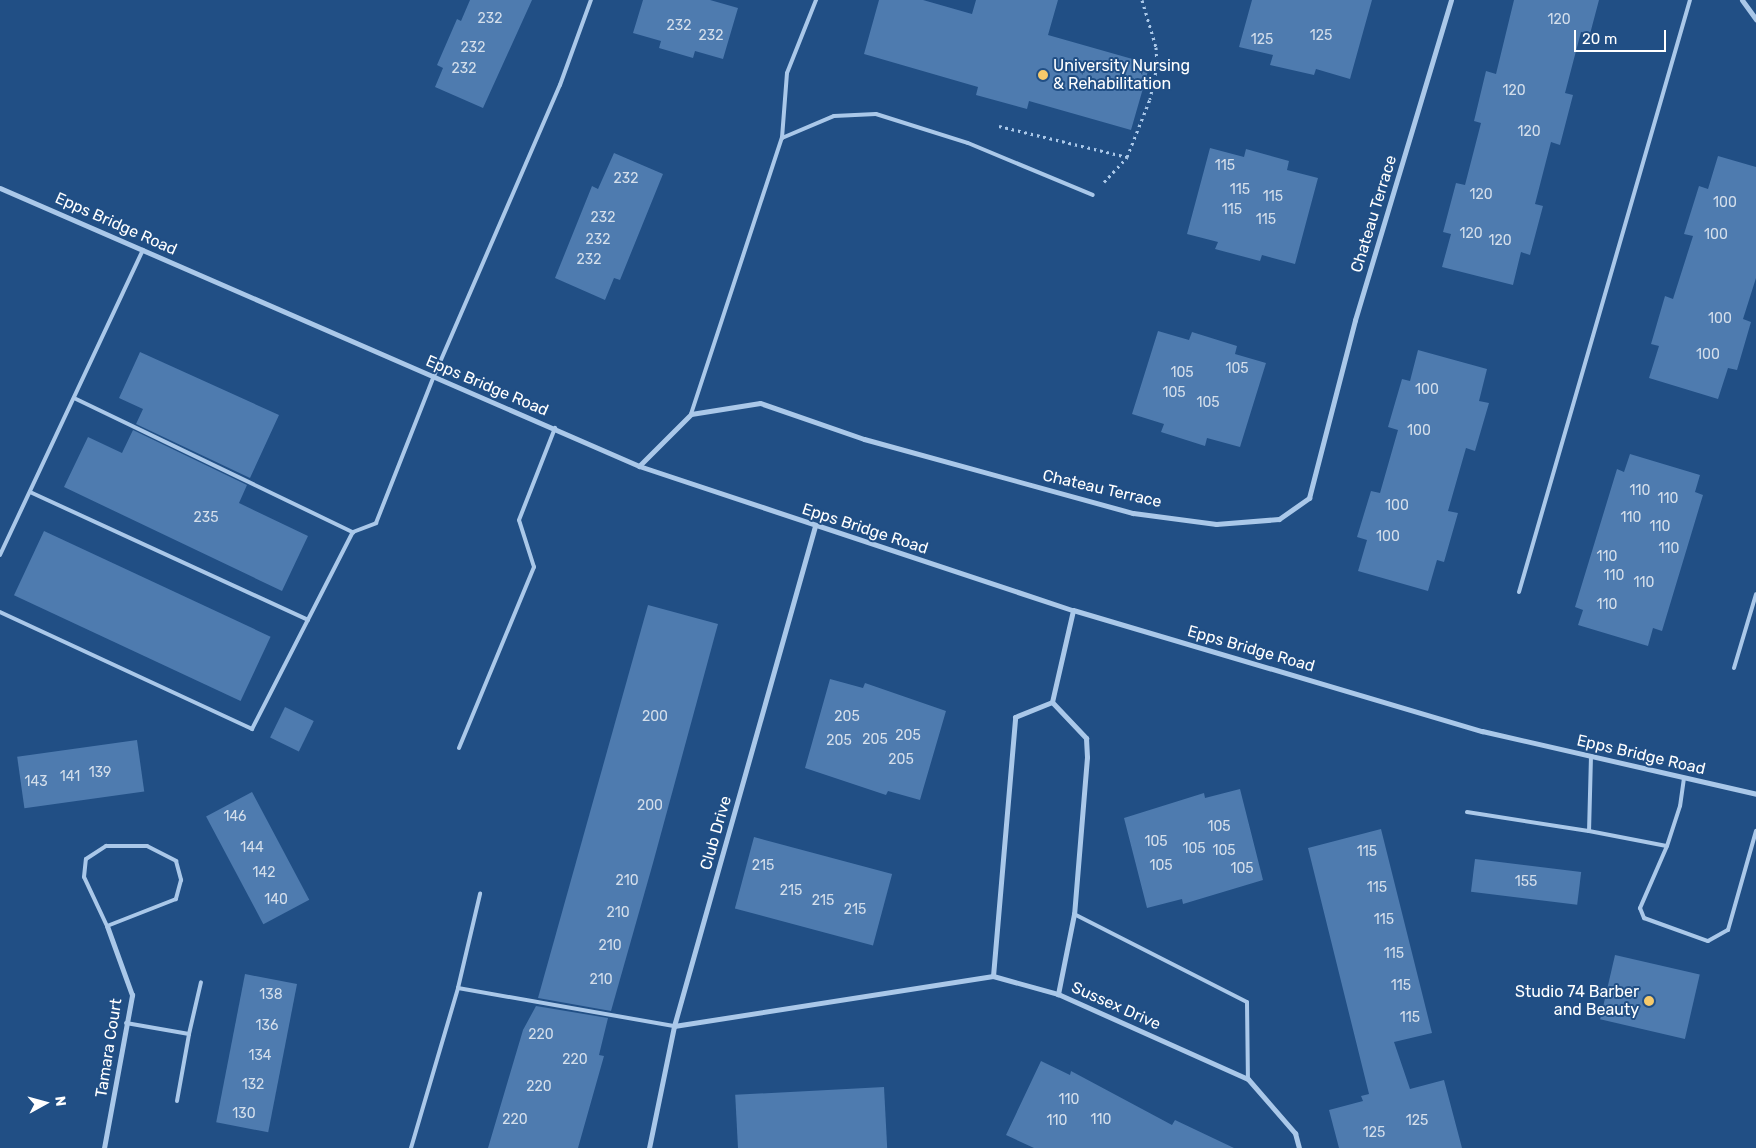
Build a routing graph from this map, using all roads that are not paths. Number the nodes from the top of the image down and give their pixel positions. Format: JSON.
{"nodes":[{"id":1,"x":591,"y":0,"type":"edge"},
{"id":2,"x":816,"y":0,"type":"edge"},
{"id":3,"x":1450,"y":0,"type":"edge"},
{"id":4,"x":1690,"y":0,"type":"edge"},
{"id":5,"x":1742,"y":0,"type":"edge"},
{"id":6,"x":1756,"y":19,"type":"edge"},
{"id":7,"x":782,"y":138,"type":"junction"},
{"id":8,"x":0,"y":188,"type":"edge"},
{"id":9,"x":1094,"y":195,"type":"road end"},
{"id":10,"x":143,"y":250,"type":"junction"},
{"id":11,"x":434,"y":376,"type":"junction"},
{"id":12,"x":74,"y":398,"type":"junction"},
{"id":13,"x":691,"y":414,"type":"junction"},
{"id":14,"x":555,"y":428,"type":"junction"},
{"id":15,"x":639,"y":466,"type":"junction"},
{"id":16,"x":30,"y":492,"type":"junction"},
{"id":17,"x":815,"y":526,"type":"junction"},
{"id":18,"x":353,"y":532,"type":"junction"},
{"id":19,"x":0,"y":555,"type":"edge"},
{"id":20,"x":1519,"y":592,"type":"dead end"},
{"id":21,"x":1756,"y":594,"type":"edge"},
{"id":22,"x":1073,"y":610,"type":"junction"},
{"id":23,"x":0,"y":612,"type":"edge"},
{"id":24,"x":308,"y":620,"type":"junction"},
{"id":25,"x":1734,"y":668,"type":"dead end"},
{"id":26,"x":1052,"y":702,"type":"junction"},
{"id":27,"x":460,"y":748,"type":"dead end"},
{"id":28,"x":1591,"y":756,"type":"junction"},
{"id":29,"x":1684,"y":778,"type":"junction"},
{"id":30,"x":1756,"y":794,"type":"edge"},
{"id":31,"x":1467,"y":812,"type":"dead end"},
{"id":32,"x":1588,"y":831,"type":"junction"},
{"id":33,"x":1756,"y":831,"type":"edge"},
{"id":34,"x":1667,"y":846,"type":"junction"},
{"id":35,"x":480,"y":894,"type":"dead end"},
{"id":36,"x":1074,"y":914,"type":"junction"},
{"id":37,"x":107,"y":926,"type":"junction"},
{"id":38,"x":993,"y":976,"type":"junction"},
{"id":39,"x":200,"y":982,"type":"dead end"},
{"id":40,"x":458,"y":988,"type":"junction"},
{"id":41,"x":1058,"y":994,"type":"junction"},
{"id":42,"x":126,"y":1023,"type":"junction"},
{"id":43,"x":674,"y":1026,"type":"junction"},
{"id":44,"x":189,"y":1034,"type":"junction"},
{"id":45,"x":1248,"y":1079,"type":"junction"},
{"id":46,"x":177,"y":1101,"type":"dead end"},
{"id":47,"x":104,"y":1148,"type":"edge"},
{"id":48,"x":411,"y":1148,"type":"edge"},
{"id":49,"x":649,"y":1148,"type":"edge"},
{"id":50,"x":1299,"y":1148,"type":"edge"}],
"edges":[{"from":1,"to":11,"type":"lane"},
{"from":2,"to":7,"type":"lane"},
{"from":3,"to":13,"type":"street","name":"Chateau Terrace"},
{"from":4,"to":20,"type":"lane"},
{"from":5,"to":6,"type":"street"},
{"from":7,"to":9,"type":"lane"},
{"from":7,"to":13,"type":"lane"},
{"from":8,"to":10,"type":"street","name":"Epps Bridge Road"},
{"from":10,"to":11,"type":"street","name":"Epps Bridge Road"},
{"from":10,"to":12,"type":"lane"},
{"from":11,"to":14,"type":"street","name":"Epps Bridge Road"},
{"from":11,"to":18,"type":"lane"},
{"from":12,"to":16,"type":"lane"},
{"from":12,"to":18,"type":"lane"},
{"from":13,"to":15,"type":"street"},
{"from":14,"to":15,"type":"street","name":"Epps Bridge Road"},
{"from":14,"to":27,"type":"lane"},
{"from":15,"to":17,"type":"street","name":"Epps Bridge Road"},
{"from":16,"to":19,"type":"lane"},
{"from":16,"to":24,"type":"lane"},
{"from":17,"to":22,"type":"street","name":"Epps Bridge Road"},
{"from":17,"to":43,"type":"street","name":"Club Drive"},
{"from":18,"to":24,"type":"lane"},
{"from":21,"to":25,"type":"lane"},
{"from":22,"to":26,"type":"street"},
{"from":22,"to":28,"type":"street","name":"Epps Bridge Road"},
{"from":23,"to":24,"type":"lane"},
{"from":26,"to":36,"type":"street","name":"Sussex Drive"},
{"from":26,"to":38,"type":"street"},
{"from":28,"to":29,"type":"street","name":"Epps Bridge Road"},
{"from":28,"to":32,"type":"lane"},
{"from":29,"to":30,"type":"street","name":"Epps Bridge Road"},
{"from":29,"to":34,"type":"lane"},
{"from":31,"to":32,"type":"lane"},
{"from":32,"to":34,"type":"lane"},
{"from":33,"to":34,"type":"lane"},
{"from":35,"to":40,"type":"lane"},
{"from":36,"to":41,"type":"street","name":"Sussex Drive"},
{"from":36,"to":45,"type":"lane"},
{"from":37,"to":37,"type":"lane"},
{"from":37,"to":42,"type":"street","name":"Tamara Court"},
{"from":38,"to":41,"type":"street"},
{"from":38,"to":43,"type":"street"},
{"from":39,"to":44,"type":"lane"},
{"from":40,"to":43,"type":"lane"},
{"from":40,"to":48,"type":"lane"},
{"from":41,"to":45,"type":"street","name":"Sussex Drive"},
{"from":42,"to":44,"type":"lane"},
{"from":42,"to":47,"type":"street","name":"Tamara Court"},
{"from":43,"to":49,"type":"street","name":"Club Drive"},
{"from":44,"to":46,"type":"lane"},
{"from":45,"to":50,"type":"street","name":"Sussex Drive"}]}
